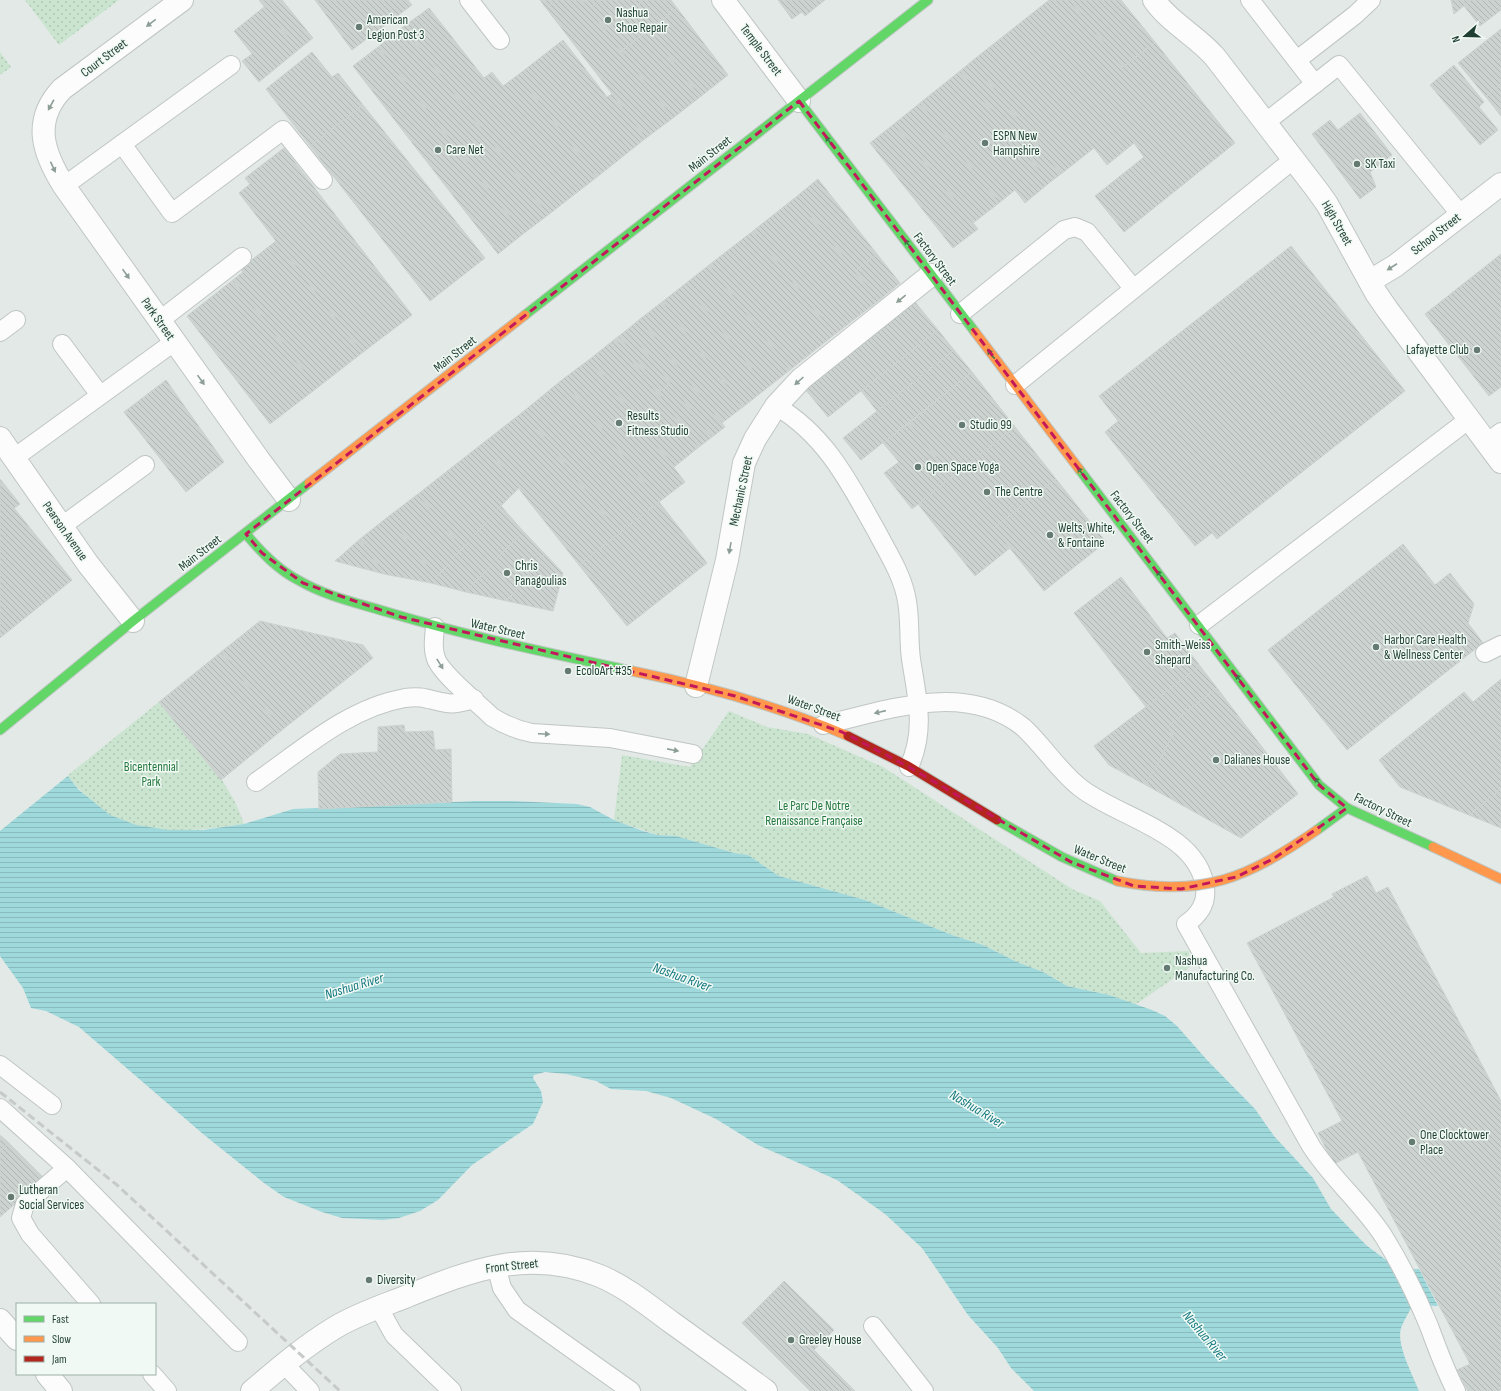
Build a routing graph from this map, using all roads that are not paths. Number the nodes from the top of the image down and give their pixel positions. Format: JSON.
{"nodes":[{"id":1,"x":182,"y":0,"type":"edge"},
{"id":2,"x":469,"y":0,"type":"edge"},
{"id":3,"x":723,"y":0,"type":"edge"},
{"id":4,"x":928,"y":0,"type":"edge"},
{"id":5,"x":1154,"y":0,"type":"edge"},
{"id":6,"x":1250,"y":0,"type":"edge"},
{"id":7,"x":1371,"y":0,"type":"edge"},
{"id":8,"x":500,"y":40,"type":"dead end"},
{"id":9,"x":1297,"y":60,"type":"junction"},
{"id":10,"x":231,"y":65,"type":"dead end"},
{"id":11,"x":1315,"y":84,"type":"junction"},
{"id":12,"x":799,"y":101,"type":"junction"},
{"id":13,"x":1266,"y":122,"type":"junction"},
{"id":14,"x":43,"y":130,"type":"joint"},
{"id":15,"x":122,"y":144,"type":"junction"},
{"id":16,"x":1294,"y":159,"type":"junction"},
{"id":17,"x":323,"y":180,"type":"dead end"},
{"id":18,"x":1501,"y":184,"type":"edge"},
{"id":19,"x":64,"y":186,"type":"junction"},
{"id":20,"x":1461,"y":215,"type":"junction"},
{"id":21,"x":242,"y":257,"type":"dead end"},
{"id":22,"x":931,"y":275,"type":"junction"},
{"id":23,"x":1370,"y":281,"type":"junction"},
{"id":24,"x":1133,"y":288,"type":"junction"},
{"id":25,"x":960,"y":314,"type":"junction"},
{"id":26,"x":16,"y":320,"type":"dead end"},
{"id":27,"x":159,"y":321,"type":"junction"},
{"id":28,"x":0,"y":332,"type":"edge"},
{"id":29,"x":174,"y":342,"type":"junction"},
{"id":30,"x":62,"y":344,"type":"dead end"},
{"id":31,"x":1015,"y":385,"type":"junction"},
{"id":32,"x":100,"y":395,"type":"junction"},
{"id":33,"x":776,"y":406,"type":"junction"},
{"id":34,"x":1468,"y":420,"type":"junction"},
{"id":35,"x":0,"y":438,"type":"edge"},
{"id":36,"x":1494,"y":438,"type":"edge"},
{"id":37,"x":14,"y":458,"type":"junction"},
{"id":38,"x":1501,"y":462,"type":"edge"},
{"id":39,"x":146,"y":465,"type":"dead end"},
{"id":40,"x":289,"y":500,"type":"junction"},
{"id":41,"x":62,"y":526,"type":"junction"},
{"id":42,"x":246,"y":534,"type":"junction"},
{"id":43,"x":133,"y":621,"type":"junction"},
{"id":44,"x":1198,"y":625,"type":"junction"},
{"id":45,"x":435,"y":627,"type":"junction"},
{"id":46,"x":1501,"y":645,"type":"edge"},
{"id":47,"x":1485,"y":653,"type":"dead end"},
{"id":48,"x":696,"y":686,"type":"junction"},
{"id":49,"x":474,"y":699,"type":"junction"},
{"id":50,"x":918,"y":703,"type":"junction"},
{"id":51,"x":823,"y":725,"type":"junction"},
{"id":52,"x":0,"y":730,"type":"edge"},
{"id":53,"x":693,"y":754,"type":"dead end"},
{"id":54,"x":909,"y":766,"type":"junction"},
{"id":55,"x":256,"y":782,"type":"dead end"},
{"id":56,"x":1347,"y":808,"type":"junction"},
{"id":57,"x":1501,"y":879,"type":"edge"},
{"id":58,"x":0,"y":1065,"type":"edge"},
{"id":59,"x":52,"y":1105,"type":"dead end"},
{"id":60,"x":0,"y":1108,"type":"edge"},
{"id":61,"x":68,"y":1168,"type":"junction"},
{"id":62,"x":496,"y":1266,"type":"junction"},
{"id":63,"x":90,"y":1303,"type":"edge"},
{"id":64,"x":379,"y":1308,"type":"junction"},
{"id":65,"x":0,"y":1320,"type":"edge"},
{"id":66,"x":873,"y":1326,"type":"dead end"},
{"id":67,"x":16,"y":1338,"type":"edge"},
{"id":68,"x":238,"y":1342,"type":"dead end"},
{"id":69,"x":284,"y":1364,"type":"junction"},
{"id":70,"x":48,"y":1375,"type":"edge"},
{"id":71,"x":153,"y":1375,"type":"edge"},
{"id":72,"x":61,"y":1391,"type":"edge"},
{"id":73,"x":167,"y":1391,"type":"edge"},
{"id":74,"x":252,"y":1391,"type":"edge"},
{"id":75,"x":310,"y":1391,"type":"edge"},
{"id":76,"x":452,"y":1391,"type":"edge"},
{"id":77,"x":631,"y":1391,"type":"edge"},
{"id":78,"x":766,"y":1391,"type":"edge"},
{"id":79,"x":924,"y":1391,"type":"edge"},
{"id":80,"x":1456,"y":1391,"type":"edge"}],
"edges":[{"from":1,"to":14,"type":"street","name":"Court Street","one_way":true},
{"from":2,"to":8,"type":"lane"},
{"from":3,"to":12,"type":"street","name":"Temple Street"},
{"from":4,"to":12,"type":"main road","name":"Main Street"},
{"from":5,"to":13,"type":"street","name":"High Street"},
{"from":6,"to":9,"type":"lane"},
{"from":7,"to":9,"type":"lane"},
{"from":9,"to":11,"type":"lane"},
{"from":10,"to":15,"type":"lane"},
{"from":11,"to":13,"type":"lane"},
{"from":11,"to":20,"type":"lane"},
{"from":22,"to":12,"type":"main road","name":"Factory Street","one_way":true},
{"from":12,"to":40,"type":"main road","name":"Main Street"},
{"from":13,"to":16,"type":"street","name":"High Street"},
{"from":14,"to":19,"type":"street","name":"Park Street","one_way":true},
{"from":15,"to":17,"type":"lane"},
{"from":15,"to":19,"type":"lane"},
{"from":16,"to":23,"type":"street","name":"High Street"},
{"from":16,"to":24,"type":"lane"},
{"from":18,"to":20,"type":"street","name":"School Street"},
{"from":19,"to":27,"type":"street","name":"Park Street","one_way":true},
{"from":20,"to":23,"type":"street","name":"School Street","one_way":true},
{"from":21,"to":27,"type":"lane"},
{"from":22,"to":25,"type":"main road","name":"Factory Street"},
{"from":22,"to":33,"type":"street","name":"Mechanic Street","one_way":true},
{"from":23,"to":34,"type":"street","name":"High Street"},
{"from":24,"to":25,"type":"lane"},
{"from":24,"to":31,"type":"lane"},
{"from":31,"to":25,"type":"main road","name":"Factory Street","one_way":true},
{"from":26,"to":28,"type":"lane"},
{"from":27,"to":29,"type":"street","name":"Park Street"},
{"from":29,"to":32,"type":"lane"},
{"from":29,"to":40,"type":"street","name":"Park Street","one_way":true},
{"from":30,"to":32,"type":"lane"},
{"from":44,"to":31,"type":"main road","name":"Factory Street","one_way":true},
{"from":32,"to":37,"type":"lane"},
{"from":33,"to":48,"type":"street","name":"Mechanic Street","one_way":true},
{"from":33,"to":50,"type":"lane"},
{"from":34,"to":36,"type":"street","name":"High Street"},
{"from":34,"to":44,"type":"lane"},
{"from":35,"to":37,"type":"street","name":"Pearson Avenue"},
{"from":36,"to":38,"type":"street","name":"High Street"},
{"from":37,"to":41,"type":"street","name":"Pearson Avenue"},
{"from":39,"to":41,"type":"lane"},
{"from":40,"to":42,"type":"main road","name":"Main Street"},
{"from":41,"to":43,"type":"street","name":"Pearson Avenue"},
{"from":42,"to":43,"type":"main road","name":"Main Street"},
{"from":42,"to":45,"type":"main road","name":"Water Street"},
{"from":43,"to":52,"type":"main road","name":"Main Street"},
{"from":56,"to":44,"type":"main road","name":"Factory Street","one_way":true},
{"from":45,"to":48,"type":"main road","name":"Water Street"},
{"from":45,"to":49,"type":"lane","one_way":true},
{"from":46,"to":47,"type":"lane"},
{"from":48,"to":51,"type":"main road","name":"Water Street"},
{"from":49,"to":53,"type":"lane","one_way":true},
{"from":49,"to":55,"type":"lane"},
{"from":50,"to":51,"type":"lane","one_way":true},
{"from":50,"to":54,"type":"lane"},
{"from":50,"to":80,"type":"lane"},
{"from":51,"to":54,"type":"main road","name":"Water Street"},
{"from":54,"to":56,"type":"main road","name":"Water Street","bridge":true},
{"from":56,"to":57,"type":"main road","name":"Factory Street"},
{"from":58,"to":59,"type":"lane"},
{"from":60,"to":61,"type":"lane"},
{"from":61,"to":63,"type":"lane"},
{"from":61,"to":68,"type":"lane"},
{"from":62,"to":64,"type":"street","name":"Front Street"},
{"from":62,"to":77,"type":"lane"},
{"from":62,"to":78,"type":"street","name":"Front Street"},
{"from":64,"to":69,"type":"street","name":"Front Street"},
{"from":64,"to":76,"type":"lane"},
{"from":65,"to":67,"type":"street"},
{"from":66,"to":79,"type":"lane"},
{"from":69,"to":74,"type":"street","name":"Front Street"},
{"from":69,"to":75,"type":"lane"},
{"from":70,"to":72,"type":"street"},
{"from":71,"to":73,"type":"lane"}]}
